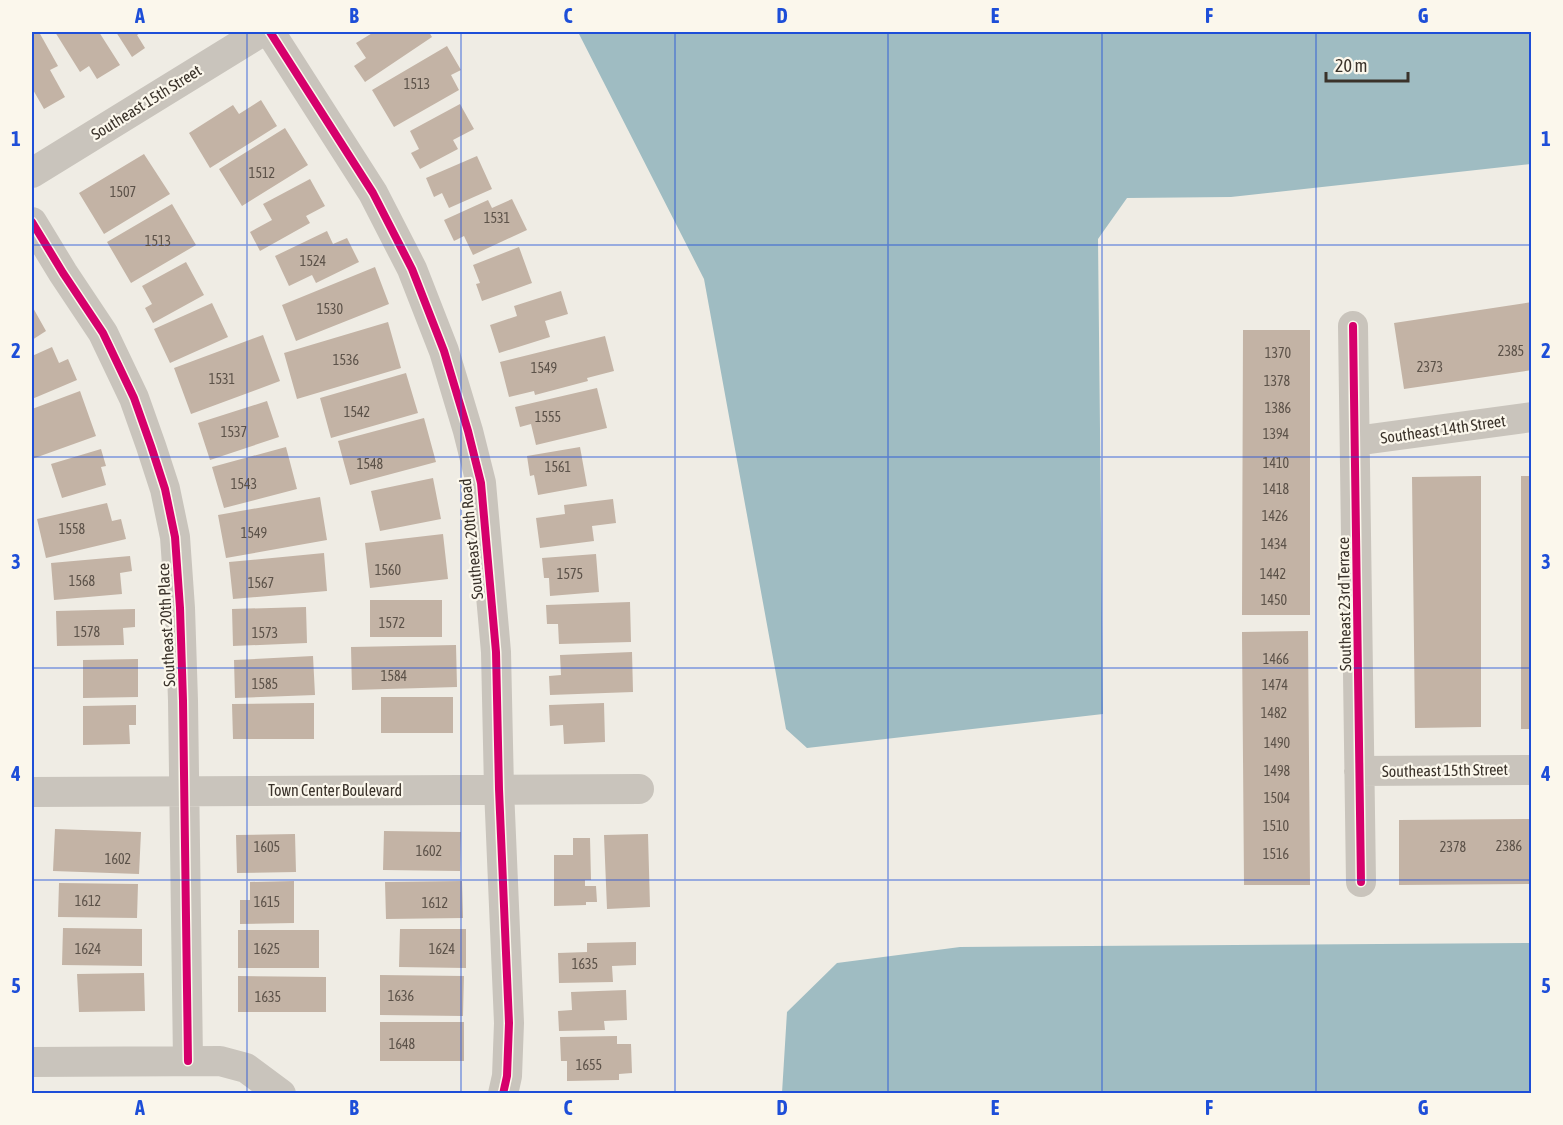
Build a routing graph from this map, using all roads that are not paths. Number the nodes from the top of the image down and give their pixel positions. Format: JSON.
{"nodes":[{"id":1,"x":261,"y":32,"type":"edge"},
{"id":2,"x":270,"y":32,"type":"edge"},
{"id":3,"x":32,"y":173,"type":"edge"},
{"id":4,"x":32,"y":222,"type":"edge"},
{"id":5,"x":1353,"y":326,"type":"dead end"},
{"id":6,"x":1532,"y":417,"type":"edge"},
{"id":7,"x":1355,"y":441,"type":"junction"},
{"id":8,"x":1532,"y":770,"type":"edge"},
{"id":9,"x":1359,"y":771,"type":"junction"},
{"id":10,"x":499,"y":789,"type":"junction"},
{"id":11,"x":639,"y":789,"type":"dead end"},
{"id":12,"x":184,"y":791,"type":"junction"},
{"id":13,"x":32,"y":792,"type":"edge"},
{"id":14,"x":1361,"y":882,"type":"dead end"},
{"id":15,"x":188,"y":1061,"type":"junction"},
{"id":16,"x":32,"y":1062,"type":"edge"},
{"id":17,"x":281,"y":1094,"type":"edge"},
{"id":18,"x":503,"y":1094,"type":"edge"}],
"edges":[{"from":1,"to":3,"type":"street","name":"Southeast 15th Street"},
{"from":2,"to":10,"type":"street","name":"Southeast 20th Road"},
{"from":4,"to":12,"type":"street","name":"Southeast 20th Place"},
{"from":5,"to":7,"type":"street","name":"Southeast 23rd Terrace"},
{"from":6,"to":7,"type":"street","name":"Southeast 14th Street"},
{"from":7,"to":9,"type":"street","name":"Southeast 23rd Terrace"},
{"from":8,"to":9,"type":"street","name":"Southeast 15th Street"},
{"from":9,"to":14,"type":"street","name":"Southeast 23rd Terrace"},
{"from":10,"to":11,"type":"street","name":"Town Center Boulevard"},
{"from":10,"to":12,"type":"street","name":"Town Center Boulevard"},
{"from":10,"to":18,"type":"street","name":"Southeast 20th Road"},
{"from":12,"to":13,"type":"street","name":"Town Center Boulevard"},
{"from":12,"to":15,"type":"street","name":"Southeast 20th Place"},
{"from":15,"to":16,"type":"street"},
{"from":15,"to":17,"type":"street"}]}
